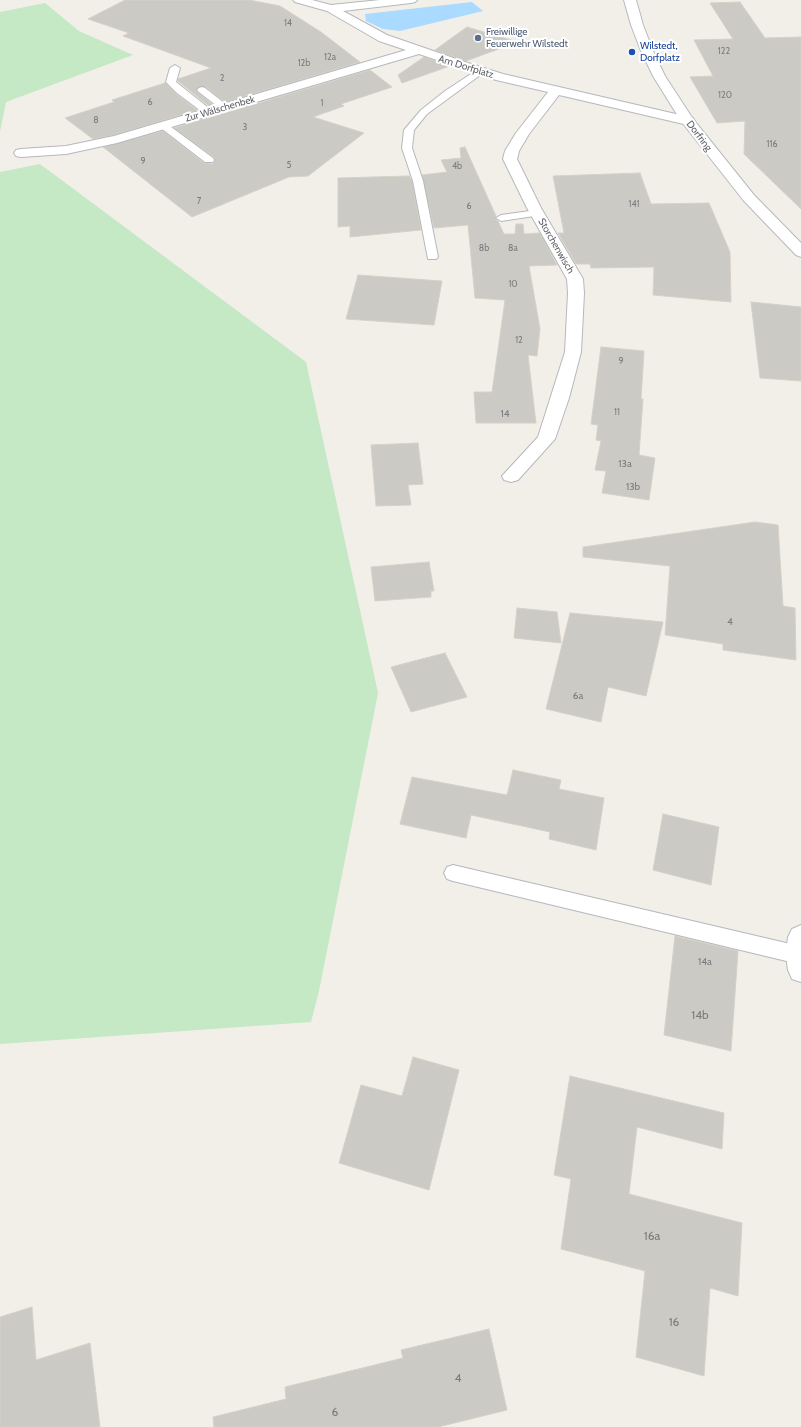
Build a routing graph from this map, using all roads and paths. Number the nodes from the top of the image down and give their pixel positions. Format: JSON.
{"nodes":[{"id":1,"x":299,"y":0,"type":"edge"},
{"id":2,"x":411,"y":0,"type":"edge"},
{"id":3,"x":630,"y":0,"type":"edge"},
{"id":4,"x":331,"y":9,"type":"junction"},
{"id":5,"x":417,"y":51,"type":"junction"},
{"id":6,"x":175,"y":68,"type":"dead end"},
{"id":7,"x":480,"y":71,"type":"junction"},
{"id":8,"x":202,"y":90,"type":"dead end"},
{"id":9,"x":555,"y":91,"type":"junction"},
{"id":10,"x":225,"y":108,"type":"junction"},
{"id":11,"x":208,"y":112,"type":"junction"},
{"id":12,"x":688,"y":121,"type":"junction"},
{"id":13,"x":164,"y":126,"type":"junction"},
{"id":14,"x":21,"y":152,"type":"dead end"},
{"id":15,"x":209,"y":160,"type":"dead end"},
{"id":16,"x":537,"y":213,"type":"junction"},
{"id":17,"x":501,"y":218,"type":"dead end"},
{"id":18,"x":801,"y":252,"type":"edge"},
{"id":19,"x":432,"y":257,"type":"dead end"},
{"id":20,"x":511,"y":476,"type":"dead end"},
{"id":21,"x":452,"y":872,"type":"dead end"},
{"id":22,"x":800,"y":954,"type":"edge"}],
"edges":[{"from":1,"to":4,"type":"street"},
{"from":2,"to":4,"type":"street"},
{"from":3,"to":12,"type":"street","name":"Dorfring"},
{"from":4,"to":5,"type":"street","name":"Am Dorfplatz"},
{"from":5,"to":7,"type":"street","name":"Am Dorfplatz"},
{"from":5,"to":10,"type":"street","name":"Zur Wälschenbek"},
{"from":6,"to":11,"type":"lane"},
{"from":7,"to":9,"type":"street","name":"Am Dorfplatz"},
{"from":7,"to":19,"type":"lane"},
{"from":8,"to":10,"type":"lane"},
{"from":9,"to":12,"type":"street","name":"Am Dorfplatz"},
{"from":9,"to":16,"type":"street","name":"Storchenwisch"},
{"from":10,"to":11,"type":"street","name":"Zur Wälschenbek"},
{"from":11,"to":13,"type":"street","name":"Zur Wälschenbek"},
{"from":12,"to":18,"type":"street","name":"Dorfring"},
{"from":13,"to":14,"type":"street","name":"Zur Wälschenbek"},
{"from":13,"to":15,"type":"lane"},
{"from":16,"to":17,"type":"lane"},
{"from":16,"to":20,"type":"street","name":"Storchenwisch"},
{"from":21,"to":22,"type":"lane"}]}
